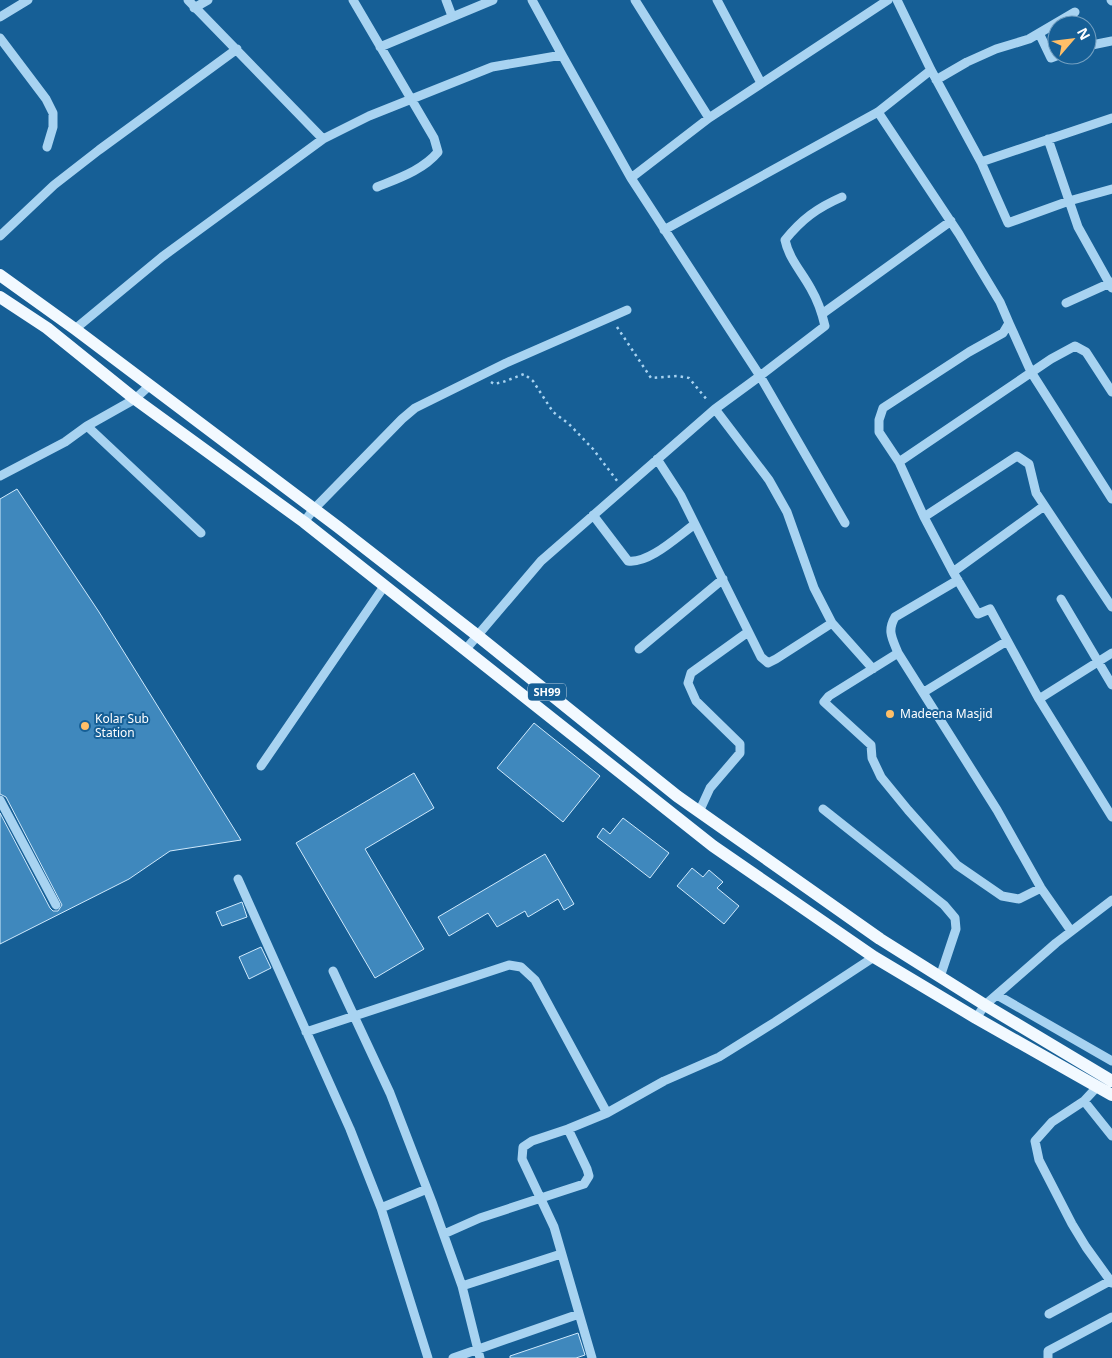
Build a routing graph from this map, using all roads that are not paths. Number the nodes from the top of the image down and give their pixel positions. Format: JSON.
{"nodes":[{"id":1,"x":188,"y":0,"type":"edge"},
{"id":2,"x":208,"y":0,"type":"edge"},
{"id":3,"x":354,"y":0,"type":"edge"},
{"id":4,"x":446,"y":0,"type":"edge"},
{"id":5,"x":493,"y":0,"type":"edge"},
{"id":6,"x":532,"y":0,"type":"edge"},
{"id":7,"x":635,"y":0,"type":"edge"},
{"id":8,"x":718,"y":0,"type":"edge"},
{"id":9,"x":888,"y":0,"type":"edge"},
{"id":10,"x":897,"y":0,"type":"edge"},
{"id":11,"x":23,"y":1,"type":"edge"},
{"id":12,"x":194,"y":8,"type":"junction"},
{"id":13,"x":1075,"y":12,"type":"dead end"},
{"id":14,"x":452,"y":16,"type":"junction"},
{"id":15,"x":0,"y":17,"type":"edge"},
{"id":16,"x":1038,"y":33,"type":"junction"},
{"id":17,"x":0,"y":38,"type":"edge"},
{"id":18,"x":1112,"y":41,"type":"edge"},
{"id":19,"x":1097,"y":44,"type":"edge"},
{"id":20,"x":380,"y":47,"type":"junction"},
{"id":21,"x":237,"y":49,"type":"junction"},
{"id":22,"x":1047,"y":50,"type":"edge"},
{"id":23,"x":562,"y":55,"type":"junction"},
{"id":24,"x":930,"y":70,"type":"junction"},
{"id":25,"x":936,"y":80,"type":"junction"},
{"id":26,"x":761,"y":84,"type":"junction"},
{"id":27,"x":411,"y":100,"type":"junction"},
{"id":28,"x":878,"y":112,"type":"junction"},
{"id":29,"x":709,"y":118,"type":"junction"},
{"id":30,"x":1112,"y":118,"type":"edge"},
{"id":31,"x":323,"y":139,"type":"junction"},
{"id":32,"x":1048,"y":140,"type":"junction"},
{"id":33,"x":47,"y":147,"type":"dead end"},
{"id":34,"x":981,"y":162,"type":"junction"},
{"id":35,"x":631,"y":178,"type":"junction"},
{"id":36,"x":377,"y":187,"type":"dead end"},
{"id":37,"x":1112,"y":188,"type":"edge"},
{"id":38,"x":842,"y":197,"type":"dead end"},
{"id":39,"x":1069,"y":201,"type":"junction"},
{"id":40,"x":951,"y":221,"type":"junction"},
{"id":41,"x":664,"y":230,"type":"junction"},
{"id":42,"x":0,"y":236,"type":"edge"},
{"id":43,"x":0,"y":275,"type":"edge"},
{"id":44,"x":1111,"y":284,"type":"edge"},
{"id":45,"x":0,"y":297,"type":"edge"},
{"id":46,"x":1066,"y":303,"type":"dead end"},
{"id":47,"x":627,"y":310,"type":"dead end"},
{"id":48,"x":822,"y":314,"type":"junction"},
{"id":49,"x":1009,"y":323,"type":"junction"},
{"id":50,"x":75,"y":329,"type":"junction"},
{"id":51,"x":1031,"y":372,"type":"junction"},
{"id":52,"x":760,"y":376,"type":"junction"},
{"id":53,"x":150,"y":386,"type":"junction"},
{"id":54,"x":1112,"y":392,"type":"edge"},
{"id":55,"x":135,"y":399,"type":"junction"},
{"id":56,"x":715,"y":409,"type":"junction"},
{"id":57,"x":87,"y":426,"type":"junction"},
{"id":58,"x":657,"y":459,"type":"junction"},
{"id":59,"x":899,"y":462,"type":"junction"},
{"id":60,"x":0,"y":476,"type":"edge"},
{"id":61,"x":1112,"y":499,"type":"edge"},
{"id":62,"x":1044,"y":506,"type":"junction"},
{"id":63,"x":313,"y":510,"type":"junction"},
{"id":64,"x":593,"y":515,"type":"junction"},
{"id":65,"x":924,"y":516,"type":"junction"},
{"id":66,"x":304,"y":522,"type":"junction"},
{"id":67,"x":845,"y":523,"type":"dead end"},
{"id":68,"x":695,"y":524,"type":"junction"},
{"id":69,"x":201,"y":533,"type":"dead end"},
{"id":70,"x":956,"y":576,"type":"junction"},
{"id":71,"x":723,"y":579,"type":"junction"},
{"id":72,"x":385,"y":585,"type":"junction"},
{"id":73,"x":1061,"y":599,"type":"dead end"},
{"id":74,"x":1112,"y":607,"type":"edge"},
{"id":75,"x":832,"y":623,"type":"junction"},
{"id":76,"x":748,"y":632,"type":"junction"},
{"id":77,"x":478,"y":636,"type":"junction"},
{"id":78,"x":1007,"y":641,"type":"junction"},
{"id":79,"x":466,"y":649,"type":"junction"},
{"id":80,"x":639,"y":649,"type":"dead end"},
{"id":81,"x":898,"y":653,"type":"junction"},
{"id":82,"x":1112,"y":653,"type":"edge"},
{"id":83,"x":1099,"y":662,"type":"junction"},
{"id":84,"x":873,"y":669,"type":"junction"},
{"id":85,"x":1112,"y":685,"type":"edge"},
{"id":86,"x":924,"y":692,"type":"junction"},
{"id":87,"x":1039,"y":699,"type":"junction"},
{"id":88,"x":261,"y":766,"type":"dead end"},
{"id":89,"x":0,"y":800,"type":"edge"},
{"id":90,"x":823,"y":809,"type":"dead end"},
{"id":91,"x":699,"y":812,"type":"junction"},
{"id":92,"x":1112,"y":817,"type":"edge"},
{"id":93,"x":238,"y":879,"type":"dead end"},
{"id":94,"x":1041,"y":888,"type":"junction"},
{"id":95,"x":1112,"y":900,"type":"edge"},
{"id":96,"x":56,"y":905,"type":"dead end"},
{"id":97,"x":1071,"y":931,"type":"junction"},
{"id":98,"x":874,"y":957,"type":"junction"},
{"id":99,"x":333,"y":971,"type":"dead end"},
{"id":100,"x":940,"y":977,"type":"junction"},
{"id":101,"x":997,"y":995,"type":"junction"},
{"id":102,"x":985,"y":1005,"type":"junction"},
{"id":103,"x":354,"y":1016,"type":"junction"},
{"id":104,"x":976,"y":1018,"type":"junction"},
{"id":105,"x":306,"y":1032,"type":"junction"},
{"id":106,"x":1112,"y":1061,"type":"edge"},
{"id":107,"x":1112,"y":1081,"type":"edge"},
{"id":108,"x":1098,"y":1087,"type":"junction"},
{"id":109,"x":1112,"y":1095,"type":"edge"},
{"id":110,"x":1084,"y":1100,"type":"junction"},
{"id":111,"x":607,"y":1113,"type":"junction"},
{"id":112,"x":568,"y":1129,"type":"junction"},
{"id":113,"x":1112,"y":1136,"type":"edge"},
{"id":114,"x":428,"y":1189,"type":"junction"},
{"id":115,"x":540,"y":1198,"type":"junction"},
{"id":116,"x":382,"y":1208,"type":"junction"},
{"id":117,"x":444,"y":1234,"type":"junction"},
{"id":118,"x":561,"y":1254,"type":"junction"},
{"id":119,"x":1112,"y":1281,"type":"edge"},
{"id":120,"x":462,"y":1286,"type":"junction"},
{"id":121,"x":579,"y":1314,"type":"junction"},
{"id":122,"x":1049,"y":1314,"type":"dead end"},
{"id":123,"x":1112,"y":1317,"type":"edge"},
{"id":124,"x":479,"y":1354,"type":"edge"},
{"id":125,"x":428,"y":1358,"type":"edge"},
{"id":126,"x":453,"y":1358,"type":"edge"},
{"id":127,"x":592,"y":1358,"type":"edge"},
{"id":128,"x":1048,"y":1358,"type":"edge"}],
"edges":[{"from":1,"to":12,"type":"street"},
{"from":2,"to":12,"type":"street"},
{"from":3,"to":20,"type":"street"},
{"from":4,"to":14,"type":"street"},
{"from":5,"to":14,"type":"street"},
{"from":6,"to":23,"type":"street"},
{"from":7,"to":29,"type":"street"},
{"from":8,"to":26,"type":"street"},
{"from":9,"to":26,"type":"street"},
{"from":10,"to":24,"type":"street"},
{"from":11,"to":15,"type":"street"},
{"from":12,"to":21,"type":"street"},
{"from":13,"to":16,"type":"street"},
{"from":14,"to":20,"type":"street"},
{"from":16,"to":22,"type":"street"},
{"from":16,"to":25,"type":"street"},
{"from":17,"to":33,"type":"street"},
{"from":18,"to":19,"type":"street"},
{"from":20,"to":27,"type":"street"},
{"from":21,"to":31,"type":"street"},
{"from":21,"to":42,"type":"street"},
{"from":23,"to":27,"type":"street"},
{"from":23,"to":35,"type":"street"},
{"from":24,"to":25,"type":"street"},
{"from":24,"to":28,"type":"street"},
{"from":25,"to":34,"type":"street"},
{"from":26,"to":29,"type":"street"},
{"from":27,"to":31,"type":"street"},
{"from":27,"to":36,"type":"street"},
{"from":28,"to":40,"type":"street"},
{"from":28,"to":41,"type":"street"},
{"from":29,"to":35,"type":"street"},
{"from":30,"to":32,"type":"street"},
{"from":31,"to":50,"type":"street"},
{"from":32,"to":34,"type":"street"},
{"from":32,"to":39,"type":"street"},
{"from":34,"to":39,"type":"street"},
{"from":35,"to":41,"type":"street"},
{"from":37,"to":39,"type":"street"},
{"from":38,"to":48,"type":"street"},
{"from":39,"to":44,"type":"street"},
{"from":40,"to":48,"type":"street"},
{"from":40,"to":49,"type":"street"},
{"from":41,"to":52,"type":"street"},
{"from":43,"to":50,"type":"main road","number":"SH99"},
{"from":44,"to":46,"type":"street"},
{"from":45,"to":55,"type":"main road","number":"SH99"},
{"from":47,"to":63,"type":"street"},
{"from":48,"to":52,"type":"street"},
{"from":49,"to":51,"type":"street"},
{"from":49,"to":59,"type":"street"},
{"from":50,"to":53,"type":"main road","number":"SH99"},
{"from":51,"to":54,"type":"street"},
{"from":51,"to":59,"type":"street"},
{"from":51,"to":61,"type":"street"},
{"from":52,"to":56,"type":"street"},
{"from":52,"to":67,"type":"street"},
{"from":53,"to":55,"type":"street"},
{"from":53,"to":63,"type":"main road","number":"SH99"},
{"from":55,"to":57,"type":"street"},
{"from":55,"to":66,"type":"main road","number":"SH99"},
{"from":56,"to":58,"type":"street"},
{"from":56,"to":75,"type":"street"},
{"from":57,"to":60,"type":"street"},
{"from":57,"to":69,"type":"street"},
{"from":58,"to":64,"type":"street"},
{"from":58,"to":68,"type":"street"},
{"from":59,"to":65,"type":"street"},
{"from":62,"to":65,"type":"street"},
{"from":62,"to":70,"type":"street"},
{"from":62,"to":74,"type":"street"},
{"from":63,"to":66,"type":"street"},
{"from":63,"to":77,"type":"main road","number":"SH99"},
{"from":64,"to":68,"type":"street"},
{"from":64,"to":77,"type":"street"},
{"from":65,"to":70,"type":"street"},
{"from":66,"to":72,"type":"main road","number":"SH99"},
{"from":68,"to":71,"type":"street"},
{"from":70,"to":78,"type":"street"},
{"from":70,"to":81,"type":"street"},
{"from":71,"to":76,"type":"street"},
{"from":71,"to":80,"type":"street"},
{"from":72,"to":79,"type":"main road","number":"SH99"},
{"from":72,"to":88,"type":"street"},
{"from":73,"to":83,"type":"street"},
{"from":75,"to":76,"type":"street"},
{"from":75,"to":84,"type":"street"},
{"from":76,"to":91,"type":"street"},
{"from":77,"to":79,"type":"street"},
{"from":77,"to":91,"type":"main road","number":"SH99"},
{"from":78,"to":86,"type":"street"},
{"from":78,"to":87,"type":"street"},
{"from":79,"to":98,"type":"main road","number":"SH99"},
{"from":81,"to":84,"type":"street"},
{"from":81,"to":86,"type":"street"},
{"from":82,"to":83,"type":"street"},
{"from":83,"to":85,"type":"street"},
{"from":83,"to":87,"type":"street"},
{"from":84,"to":94,"type":"street"},
{"from":86,"to":94,"type":"street"},
{"from":87,"to":92,"type":"street"},
{"from":89,"to":96,"type":"street"},
{"from":90,"to":100,"type":"street"},
{"from":91,"to":100,"type":"main road","number":"SH99"},
{"from":93,"to":105,"type":"street"},
{"from":94,"to":97,"type":"street"},
{"from":95,"to":97,"type":"street"},
{"from":97,"to":101,"type":"street"},
{"from":98,"to":104,"type":"main road","number":"SH99"},
{"from":98,"to":111,"type":"street"},
{"from":99,"to":103,"type":"street"},
{"from":100,"to":102,"type":"main road","number":"SH99"},
{"from":101,"to":102,"type":"street"},
{"from":101,"to":106,"type":"street"},
{"from":102,"to":104,"type":"street"},
{"from":102,"to":107,"type":"main road","number":"SH99"},
{"from":103,"to":105,"type":"street"},
{"from":103,"to":111,"type":"street"},
{"from":103,"to":114,"type":"street"},
{"from":104,"to":108,"type":"main road","number":"SH99"},
{"from":105,"to":116,"type":"street"},
{"from":108,"to":109,"type":"main road","number":"SH99"},
{"from":108,"to":110,"type":"street"},
{"from":110,"to":113,"type":"street"},
{"from":110,"to":119,"type":"street"},
{"from":111,"to":112,"type":"street"},
{"from":112,"to":115,"type":"street"},
{"from":112,"to":115,"type":"street"},
{"from":114,"to":116,"type":"street"},
{"from":114,"to":117,"type":"street"},
{"from":115,"to":117,"type":"street"},
{"from":115,"to":118,"type":"street"},
{"from":116,"to":125,"type":"street"},
{"from":117,"to":120,"type":"street"},
{"from":118,"to":120,"type":"street"},
{"from":118,"to":121,"type":"street"},
{"from":119,"to":122,"type":"street"},
{"from":120,"to":124,"type":"street"},
{"from":121,"to":124,"type":"street"},
{"from":121,"to":127,"type":"street"},
{"from":123,"to":128,"type":"street"},
{"from":124,"to":126,"type":"street"}]}
